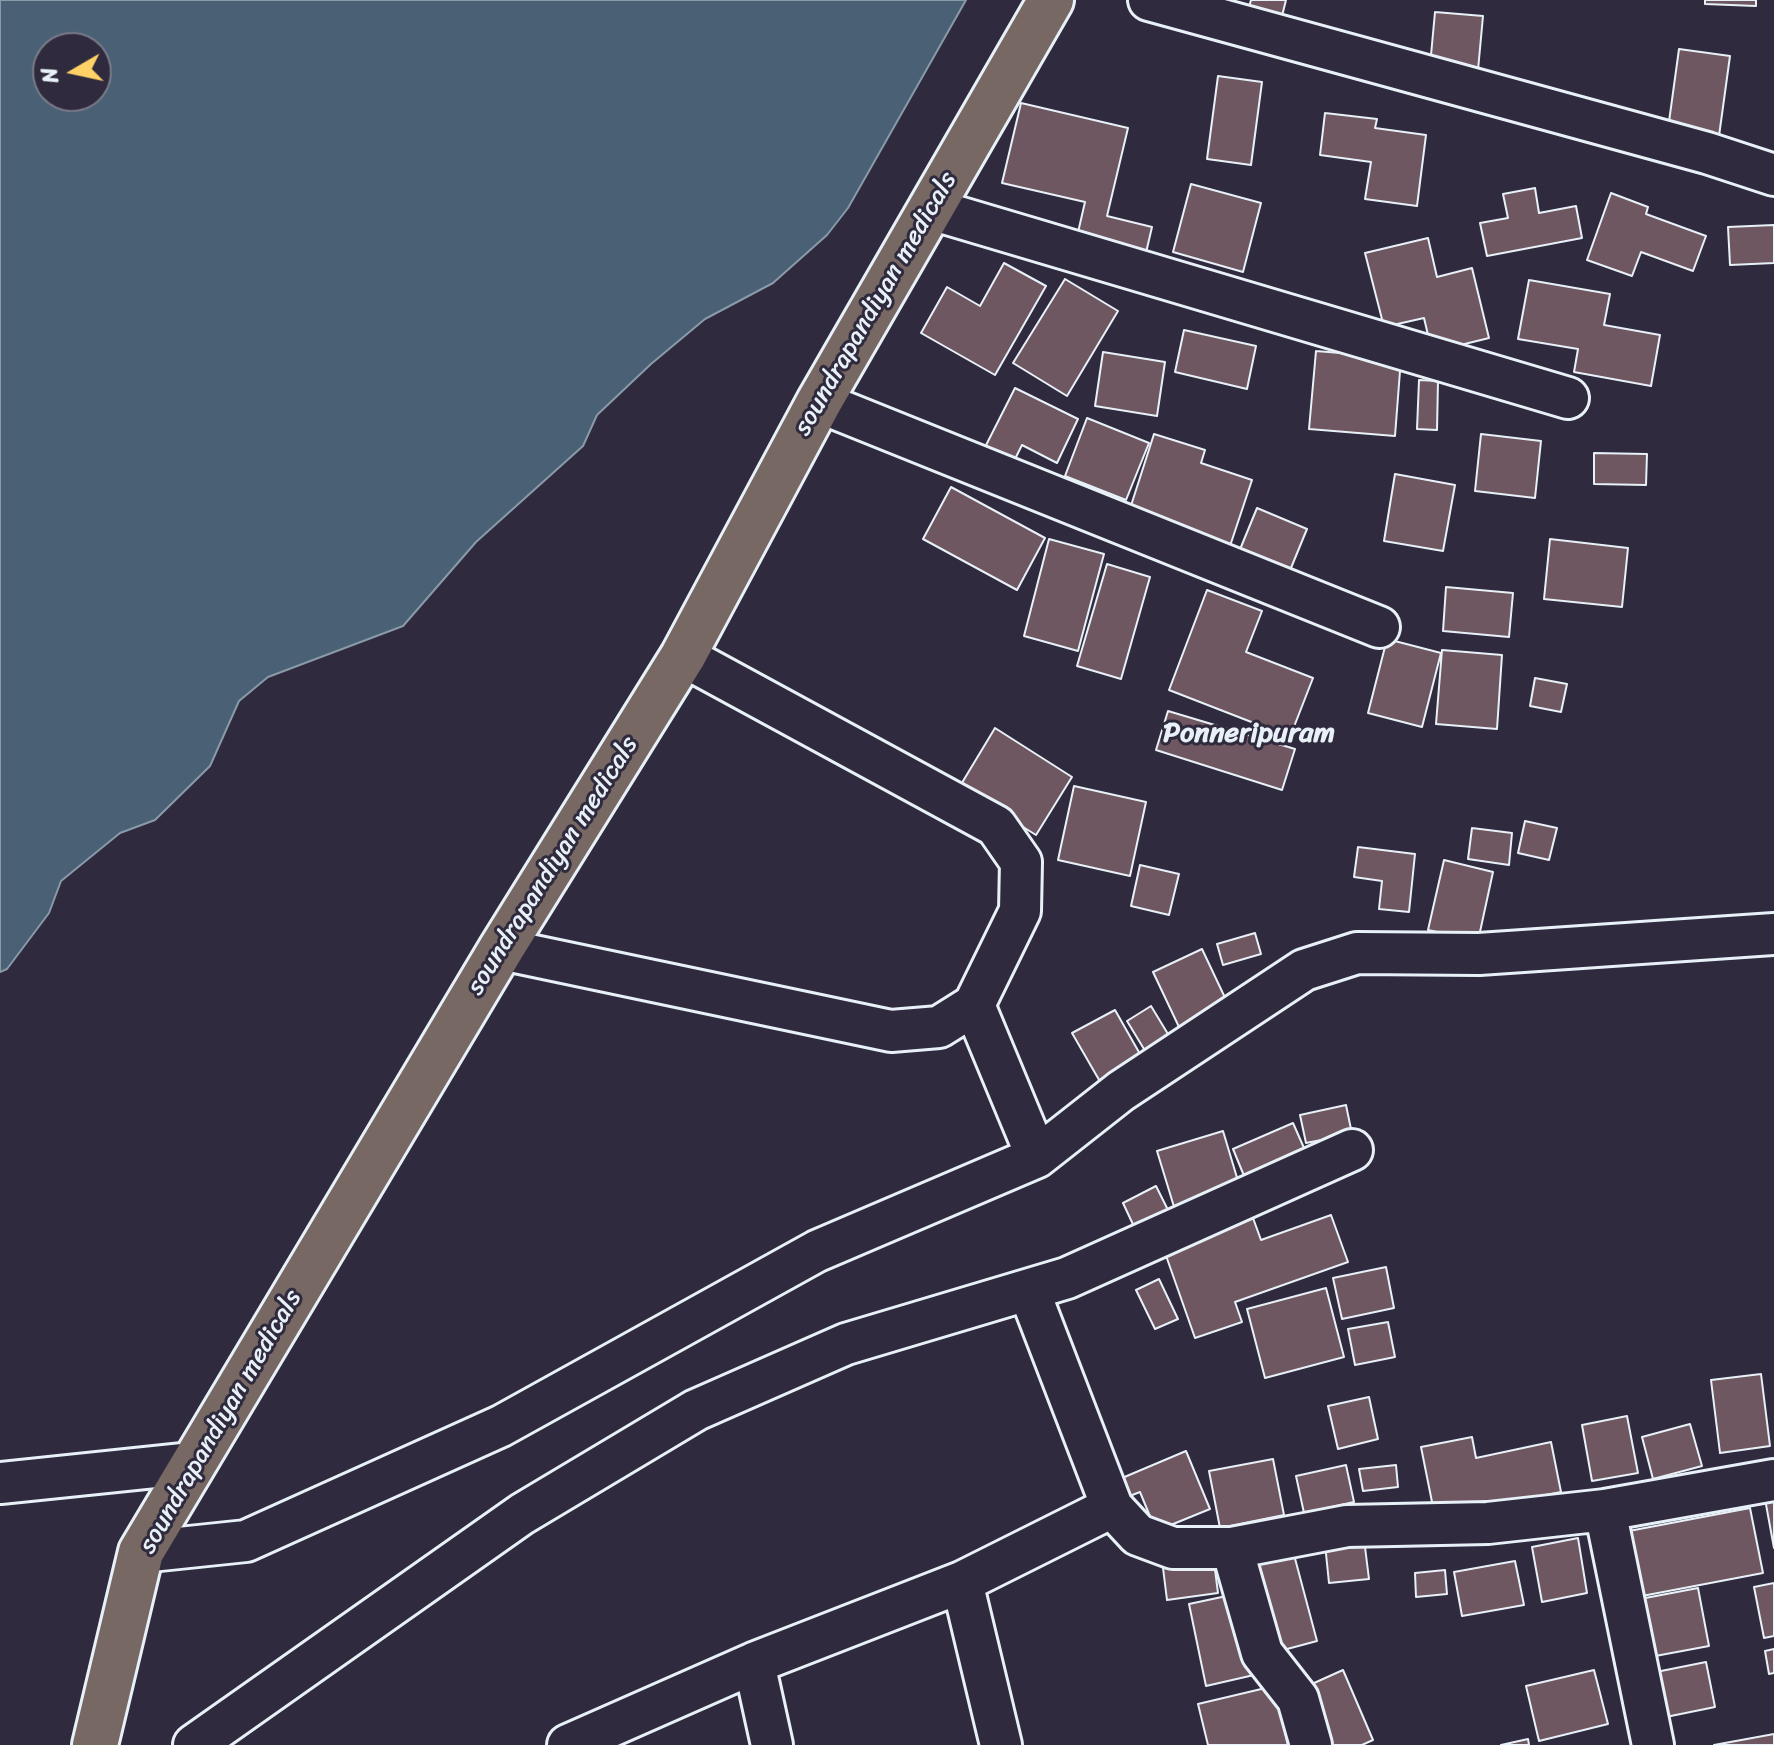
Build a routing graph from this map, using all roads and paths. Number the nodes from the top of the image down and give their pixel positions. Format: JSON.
{"nodes":[{"id":1,"x":1051,"y":0,"type":"edge"},
{"id":2,"x":1149,"y":0,"type":"edge"},
{"id":3,"x":1774,"y":175,"type":"edge"},
{"id":4,"x":931,"y":209,"type":"junction"},
{"id":5,"x":1568,"y":398,"type":"dead end"},
{"id":6,"x":819,"y":402,"type":"junction"},
{"id":7,"x":1379,"y":627,"type":"dead end"},
{"id":8,"x":683,"y":656,"type":"junction"},
{"id":9,"x":1774,"y":934,"type":"edge"},
{"id":10,"x":501,"y":949,"type":"junction"},
{"id":11,"x":974,"y":1005,"type":"junction"},
{"id":12,"x":1352,"y":1150,"type":"dead end"},
{"id":13,"x":1037,"y":1157,"type":"junction"},
{"id":14,"x":1029,"y":1291,"type":"junction"},
{"id":15,"x":193,"y":1463,"type":"junction"},
{"id":16,"x":1774,"y":1480,"type":"edge"},
{"id":17,"x":0,"y":1483,"type":"edge"},
{"id":18,"x":1112,"y":1507,"type":"junction"},
{"id":19,"x":1605,"y":1510,"type":"junction"},
{"id":20,"x":1232,"y":1548,"type":"junction"},
{"id":21,"x":141,"y":1552,"type":"junction"},
{"id":22,"x":962,"y":1582,"type":"junction"},
{"id":23,"x":754,"y":1663,"type":"junction"},
{"id":24,"x":95,"y":1745,"type":"edge"},
{"id":25,"x":194,"y":1745,"type":"edge"},
{"id":26,"x":568,"y":1745,"type":"edge"},
{"id":27,"x":772,"y":1745,"type":"edge"},
{"id":28,"x":1001,"y":1745,"type":"edge"},
{"id":29,"x":1311,"y":1745,"type":"edge"},
{"id":30,"x":1653,"y":1745,"type":"edge"}],
"edges":[{"from":1,"to":4,"type":"main road","name":"soundrapandiyan medicals"},
{"from":2,"to":3,"type":"street"},
{"from":4,"to":5,"type":"street"},
{"from":4,"to":6,"type":"main road","name":"soundrapandiyan medicals"},
{"from":6,"to":7,"type":"street"},
{"from":6,"to":8,"type":"main road","name":"soundrapandiyan medicals"},
{"from":8,"to":10,"type":"main road","name":"soundrapandiyan medicals"},
{"from":8,"to":11,"type":"street"},
{"from":9,"to":13,"type":"street"},
{"from":10,"to":11,"type":"street"},
{"from":10,"to":15,"type":"main road","name":"soundrapandiyan medicals"},
{"from":11,"to":13,"type":"street"},
{"from":12,"to":14,"type":"street"},
{"from":13,"to":21,"type":"street"},
{"from":14,"to":18,"type":"street"},
{"from":14,"to":25,"type":"street"},
{"from":15,"to":17,"type":"street"},
{"from":15,"to":21,"type":"main road","name":"soundrapandiyan medicals"},
{"from":16,"to":19,"type":"street"},
{"from":18,"to":20,"type":"street"},
{"from":18,"to":22,"type":"street"},
{"from":19,"to":20,"type":"street"},
{"from":19,"to":30,"type":"street"},
{"from":20,"to":29,"type":"street"},
{"from":21,"to":24,"type":"main road","name":"soundrapandiyan medicals"},
{"from":22,"to":23,"type":"street"},
{"from":22,"to":28,"type":"street"},
{"from":23,"to":26,"type":"street"},
{"from":23,"to":27,"type":"street"}]}
